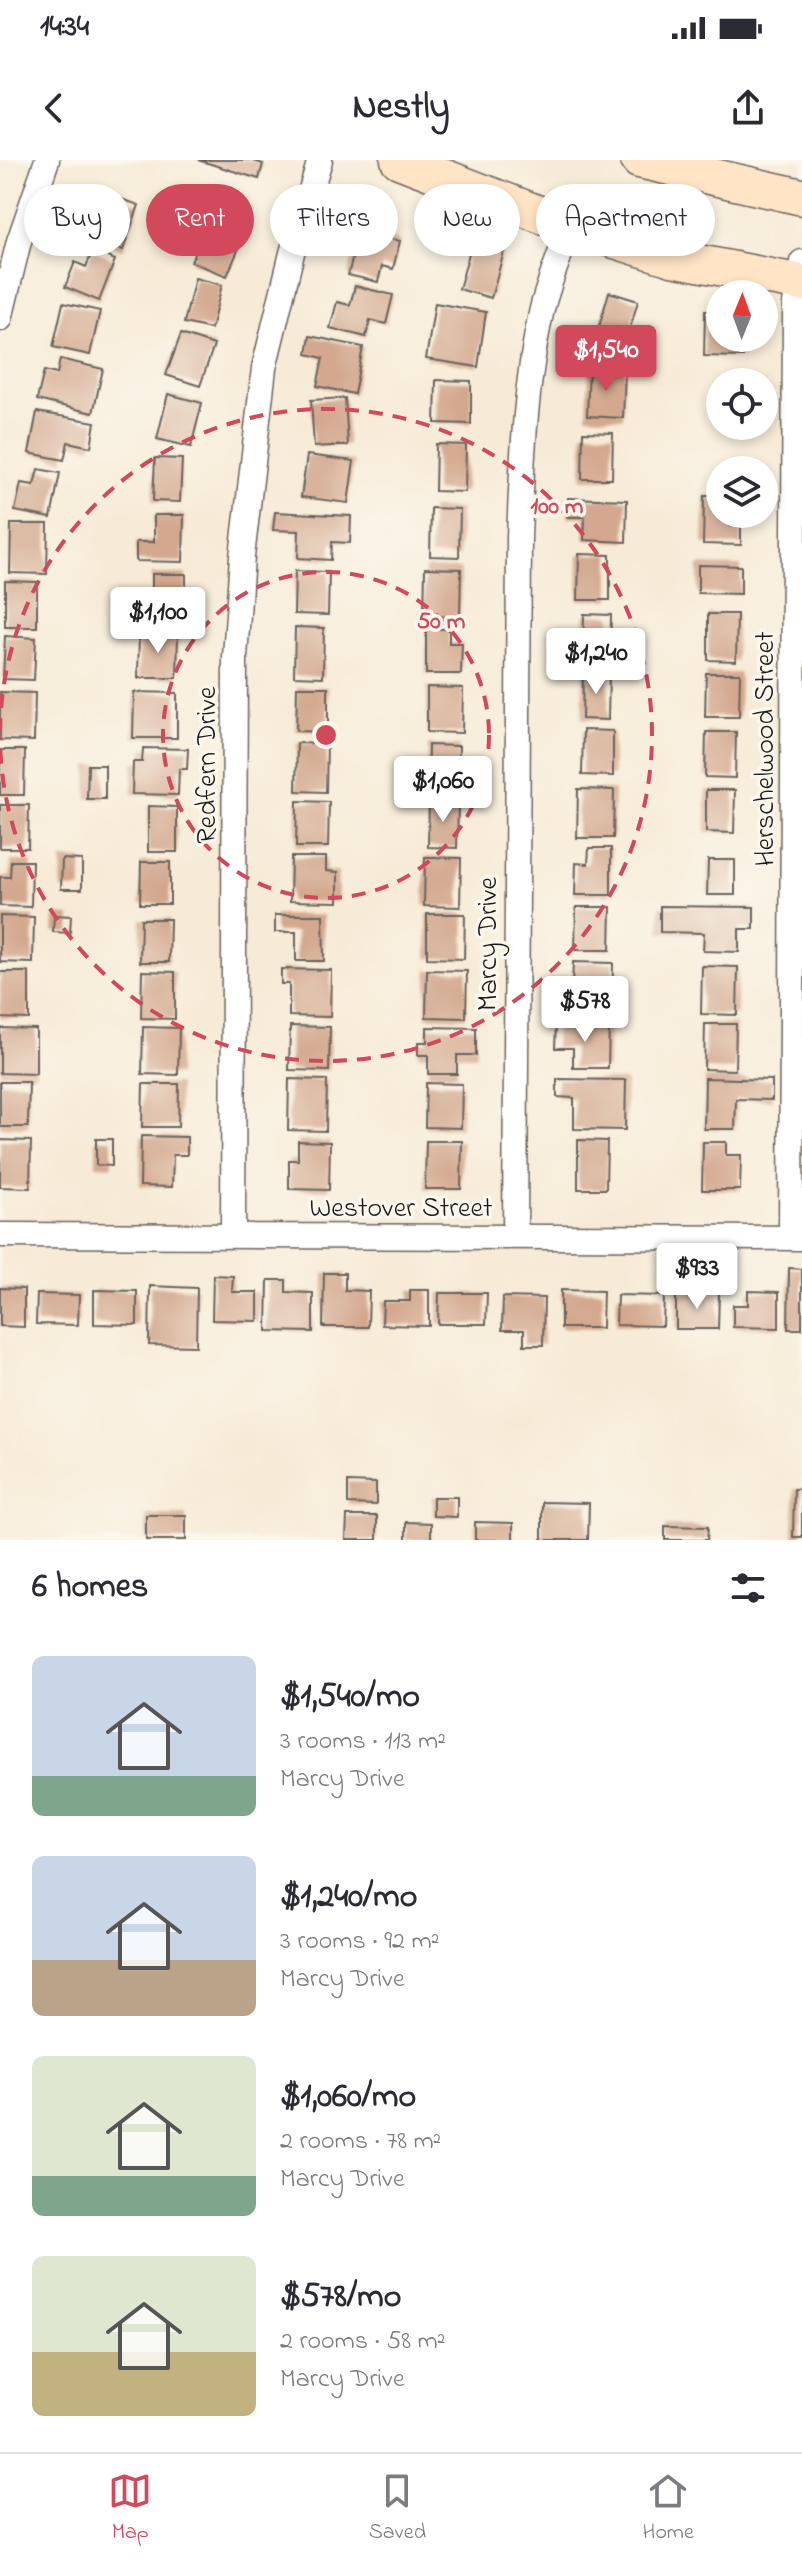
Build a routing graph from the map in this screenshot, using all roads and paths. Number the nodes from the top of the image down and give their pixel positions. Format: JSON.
{"nodes":[{"id":1,"x":47,"y":160,"type":"edge"},
{"id":2,"x":320,"y":160,"type":"edge"},
{"id":3,"x":399,"y":160,"type":"edge"},
{"id":4,"x":639,"y":160,"type":"edge"},
{"id":5,"x":802,"y":197,"type":"edge"},
{"id":6,"x":536,"y":213,"type":"edge"},
{"id":7,"x":560,"y":256,"type":"edge"},
{"id":8,"x":666,"y":256,"type":"edge"},
{"id":9,"x":800,"y":275,"type":"edge"},
{"id":10,"x":0,"y":319,"type":"edge"},
{"id":11,"x":0,"y":1235,"type":"edge"},
{"id":12,"x":233,"y":1236,"type":"junction"},
{"id":13,"x":515,"y":1237,"type":"junction"},
{"id":14,"x":797,"y":1238,"type":"edge"}],
"edges":[{"from":1,"to":10,"type":"street"},
{"from":2,"to":12,"type":"street","name":"Redfern Drive"},
{"from":3,"to":6,"type":"main road"},
{"from":4,"to":5,"type":"main road"},
{"from":7,"to":13,"type":"street","name":"Marcy Drive"},
{"from":8,"to":9,"type":"main road"},
{"from":9,"to":14,"type":"street","name":"Herschelwood Street"},
{"from":11,"to":12,"type":"street","name":"Westover Street"},
{"from":12,"to":13,"type":"street","name":"Westover Street"},
{"from":13,"to":14,"type":"street","name":"Westover Street"}]}
